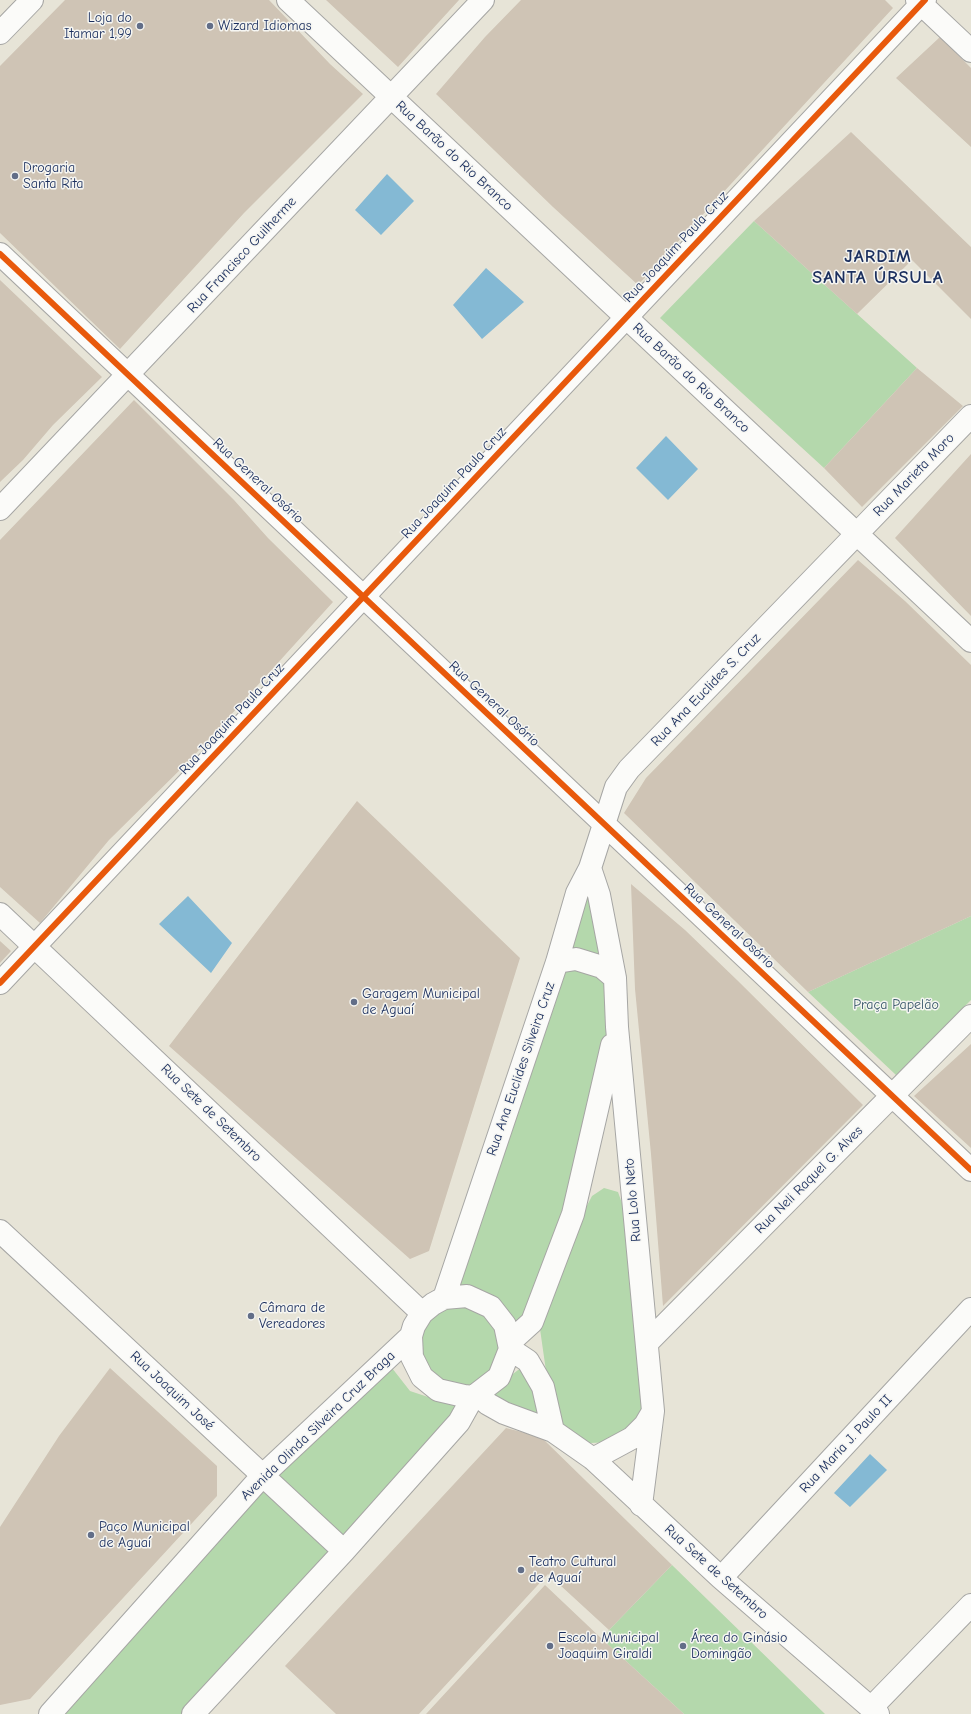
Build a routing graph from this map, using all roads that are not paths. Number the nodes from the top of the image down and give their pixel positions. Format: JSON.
{"nodes":[{"id":1,"x":32,"y":0,"type":"edge"},
{"id":2,"x":288,"y":0,"type":"edge"},
{"id":3,"x":483,"y":0,"type":"edge"},
{"id":4,"x":921,"y":1,"type":"edge"},
{"id":5,"x":0,"y":33,"type":"edge"},
{"id":6,"x":971,"y":51,"type":"edge"},
{"id":7,"x":391,"y":97,"type":"junction"},
{"id":8,"x":0,"y":254,"type":"edge"},
{"id":9,"x":626,"y":317,"type":"junction"},
{"id":10,"x":128,"y":374,"type":"junction"},
{"id":11,"x":971,"y":416,"type":"edge"},
{"id":12,"x":0,"y":509,"type":"edge"},
{"id":13,"x":858,"y":534,"type":"junction"},
{"id":14,"x":363,"y":597,"type":"junction"},
{"id":15,"x":971,"y":641,"type":"edge"},
{"id":16,"x":604,"y":824,"type":"junction"},
{"id":17,"x":590,"y":868,"type":"junction"},
{"id":18,"x":0,"y":914,"type":"edge"},
{"id":19,"x":35,"y":946,"type":"junction"},
{"id":20,"x":557,"y":962,"type":"junction"},
{"id":21,"x":615,"y":978,"type":"junction"},
{"id":22,"x":0,"y":983,"type":"edge"},
{"id":23,"x":971,"y":1016,"type":"edge"},
{"id":24,"x":617,"y":1027,"type":"junction"},
{"id":25,"x":892,"y":1096,"type":"junction"},
{"id":26,"x":971,"y":1170,"type":"edge"},
{"id":27,"x":0,"y":1231,"type":"edge"},
{"id":28,"x":444,"y":1298,"type":"junction"},
{"id":29,"x":971,"y":1309,"type":"edge"},
{"id":30,"x":422,"y":1314,"type":"junction"},
{"id":31,"x":411,"y":1336,"type":"junction"},
{"id":32,"x":647,"y":1343,"type":"junction"},
{"id":33,"x":510,"y":1346,"type":"junction"},
{"id":34,"x":476,"y":1396,"type":"junction"},
{"id":35,"x":653,"y":1410,"type":"junction"},
{"id":36,"x":553,"y":1431,"type":"junction"},
{"id":37,"x":593,"y":1459,"type":"junction"},
{"id":38,"x":263,"y":1476,"type":"junction"},
{"id":39,"x":641,"y":1505,"type":"junction"},
{"id":40,"x":344,"y":1551,"type":"junction"},
{"id":41,"x":721,"y":1578,"type":"junction"},
{"id":42,"x":971,"y":1605,"type":"edge"},
{"id":43,"x":874,"y":1711,"type":"edge"},
{"id":44,"x":50,"y":1714,"type":"edge"},
{"id":45,"x":193,"y":1714,"type":"edge"}],
"edges":[{"from":1,"to":5,"type":"street"},
{"from":2,"to":7,"type":"street","name":"Rua Barão do Rio Branco"},
{"from":3,"to":7,"type":"street","name":"Rua Francisco Guilherme"},
{"from":4,"to":6,"type":"street"},
{"from":4,"to":9,"type":"street","name":"Rua Joaquim Paula Cruz"},
{"from":7,"to":9,"type":"street","name":"Rua Barão do Rio Branco"},
{"from":7,"to":10,"type":"street","name":"Rua Francisco Guilherme"},
{"from":8,"to":10,"type":"street","name":"Rua General Osório"},
{"from":9,"to":13,"type":"street","name":"Rua Barão do Rio Branco"},
{"from":9,"to":14,"type":"street","name":"Rua Joaquim Paula Cruz"},
{"from":10,"to":12,"type":"street","name":"Rua Francisco Guilherme"},
{"from":10,"to":14,"type":"street","name":"Rua General Osório"},
{"from":11,"to":13,"type":"street","name":"Rua Marieta Moro"},
{"from":13,"to":15,"type":"street","name":"Rua Barão do Rio Branco"},
{"from":13,"to":16,"type":"street","name":"Rua Ana Euclides S. Cruz"},
{"from":14,"to":16,"type":"street","name":"Rua General Osório"},
{"from":14,"to":19,"type":"street","name":"Rua Joaquim Paula Cruz"},
{"from":16,"to":17,"type":"street","name":"Rua Ana Euclides S. Cruz"},
{"from":16,"to":25,"type":"street","name":"Rua General Osório"},
{"from":17,"to":20,"type":"street","name":"Rua Ana Euclides Silveira Cruz"},
{"from":17,"to":21,"type":"street","name":"Rua Lolo Neto"},
{"from":18,"to":19,"type":"street","name":"Rua Sete de Setembro"},
{"from":19,"to":22,"type":"street","name":"Rua Joaquim Paula Cruz"},
{"from":19,"to":30,"type":"street","name":"Rua Sete de Setembro"},
{"from":20,"to":21,"type":"street"},
{"from":20,"to":28,"type":"street","name":"Rua Ana Euclides Silveira Cruz"},
{"from":21,"to":24,"type":"street","name":"Rua Lolo Neto"},
{"from":23,"to":25,"type":"street","name":"Rua Neli Raquel G. Alves"},
{"from":24,"to":32,"type":"street","name":"Rua Lolo Neto"},
{"from":24,"to":33,"type":"street"},
{"from":25,"to":26,"type":"street","name":"Rua General Osório"},
{"from":25,"to":32,"type":"street","name":"Rua Neli Raquel G. Alves"},
{"from":27,"to":38,"type":"street","name":"Rua Joaquim José"},
{"from":28,"to":30,"type":"street"},
{"from":28,"to":33,"type":"street"},
{"from":29,"to":41,"type":"street","name":"Rua Maria J. Paulo II"},
{"from":30,"to":31,"type":"street"},
{"from":31,"to":34,"type":"street"},
{"from":31,"to":38,"type":"street","name":"Avenida Olinda Silveira Cruz Braga"},
{"from":32,"to":35,"type":"street","name":"Rua Lolo Neto"},
{"from":33,"to":34,"type":"street"},
{"from":33,"to":36,"type":"street"},
{"from":34,"to":36,"type":"street","name":"Rua Sete de Setembro"},
{"from":34,"to":40,"type":"street"},
{"from":35,"to":37,"type":"street"},
{"from":35,"to":39,"type":"street","name":"Rua Lolo Neto"},
{"from":36,"to":37,"type":"street","name":"Rua Sete de Setembro"},
{"from":37,"to":39,"type":"street","name":"Rua Sete de Setembro"},
{"from":38,"to":40,"type":"street","name":"Rua Joaquim José"},
{"from":38,"to":44,"type":"street","name":"Avenida Olinda Silveira Cruz Braga"},
{"from":39,"to":41,"type":"street","name":"Rua Sete de Setembro"},
{"from":40,"to":45,"type":"street"},
{"from":41,"to":43,"type":"street","name":"Rua Sete de Setembro"},
{"from":42,"to":43,"type":"street"}]}
